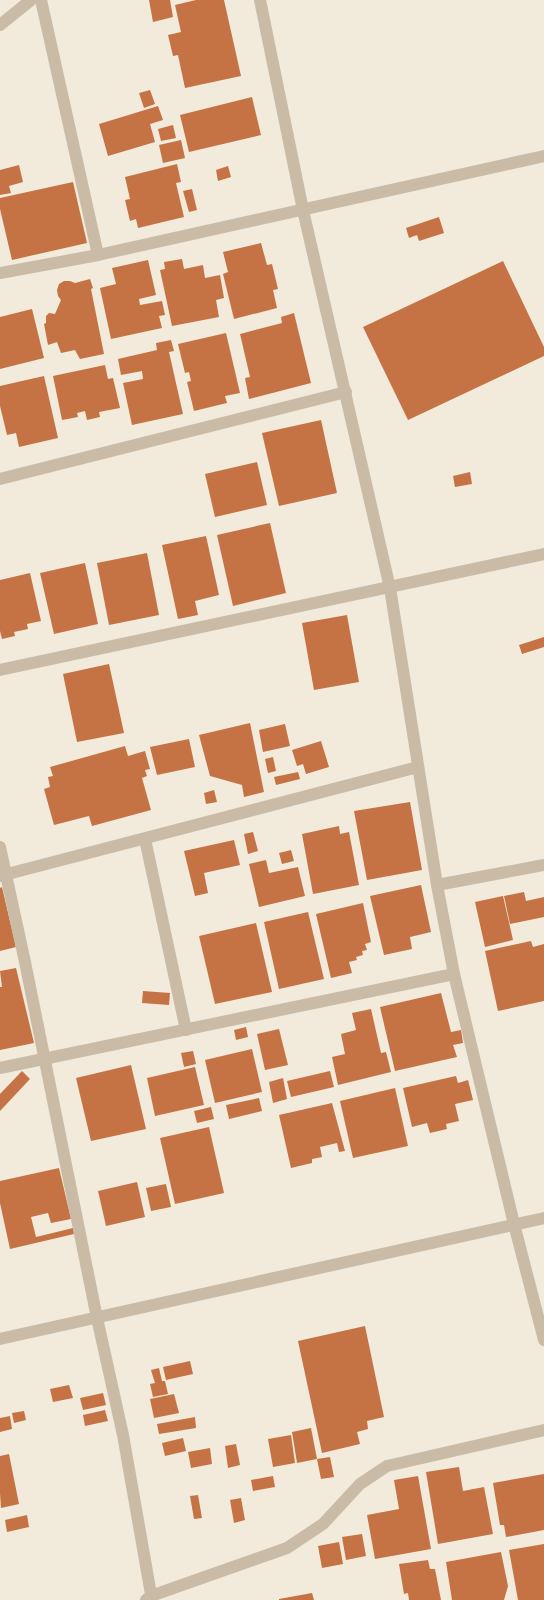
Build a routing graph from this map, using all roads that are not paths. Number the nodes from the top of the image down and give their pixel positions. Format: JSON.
{"nodes":[{"id":1,"x":31,"y":0,"type":"edge"},
{"id":2,"x":41,"y":0,"type":"edge"},
{"id":3,"x":260,"y":0,"type":"edge"},
{"id":4,"x":0,"y":25,"type":"edge"},
{"id":5,"x":544,"y":156,"type":"edge"},
{"id":6,"x":303,"y":210,"type":"junction"},
{"id":7,"x":98,"y":255,"type":"junction"},
{"id":8,"x":0,"y":273,"type":"edge"},
{"id":9,"x":346,"y":392,"type":"junction"},
{"id":10,"x":0,"y":479,"type":"edge"},
{"id":11,"x":544,"y":554,"type":"edge"},
{"id":12,"x":390,"y":588,"type":"junction"},
{"id":13,"x":0,"y":670,"type":"edge"},
{"id":14,"x":418,"y":768,"type":"junction"},
{"id":15,"x":145,"y":839,"type":"junction"},
{"id":16,"x":0,"y":847,"type":"edge"},
{"id":17,"x":544,"y":865,"type":"edge"},
{"id":18,"x":3,"y":876,"type":"edge"},
{"id":19,"x":437,"y":885,"type":"junction"},
{"id":20,"x":454,"y":974,"type":"junction"},
{"id":21,"x":186,"y":1030,"type":"junction"},
{"id":22,"x":44,"y":1058,"type":"junction"},
{"id":23,"x":0,"y":1068,"type":"edge"},
{"id":24,"x":544,"y":1218,"type":"edge"},
{"id":25,"x":514,"y":1224,"type":"junction"},
{"id":26,"x":97,"y":1318,"type":"junction"},
{"id":27,"x":0,"y":1339,"type":"edge"},
{"id":28,"x":544,"y":1340,"type":"edge"},
{"id":29,"x":544,"y":1430,"type":"edge"},
{"id":30,"x":150,"y":1599,"type":"edge"}],
"edges":[{"from":1,"to":4,"type":"street"},
{"from":2,"to":7,"type":"street"},
{"from":3,"to":6,"type":"street"},
{"from":5,"to":6,"type":"street"},
{"from":6,"to":7,"type":"street"},
{"from":6,"to":9,"type":"street"},
{"from":7,"to":8,"type":"street"},
{"from":9,"to":10,"type":"street"},
{"from":9,"to":12,"type":"street"},
{"from":11,"to":12,"type":"street"},
{"from":12,"to":13,"type":"street"},
{"from":12,"to":14,"type":"street"},
{"from":14,"to":15,"type":"street"},
{"from":14,"to":19,"type":"street"},
{"from":15,"to":18,"type":"street"},
{"from":15,"to":21,"type":"street"},
{"from":16,"to":18,"type":"street"},
{"from":17,"to":19,"type":"street"},
{"from":18,"to":22,"type":"street"},
{"from":19,"to":20,"type":"street"},
{"from":20,"to":21,"type":"street"},
{"from":20,"to":25,"type":"street"},
{"from":21,"to":22,"type":"street"},
{"from":22,"to":23,"type":"street"},
{"from":22,"to":26,"type":"street"},
{"from":24,"to":25,"type":"street"},
{"from":25,"to":26,"type":"street"},
{"from":25,"to":28,"type":"street"},
{"from":26,"to":27,"type":"street"},
{"from":26,"to":30,"type":"street"},
{"from":29,"to":30,"type":"street"}]}
